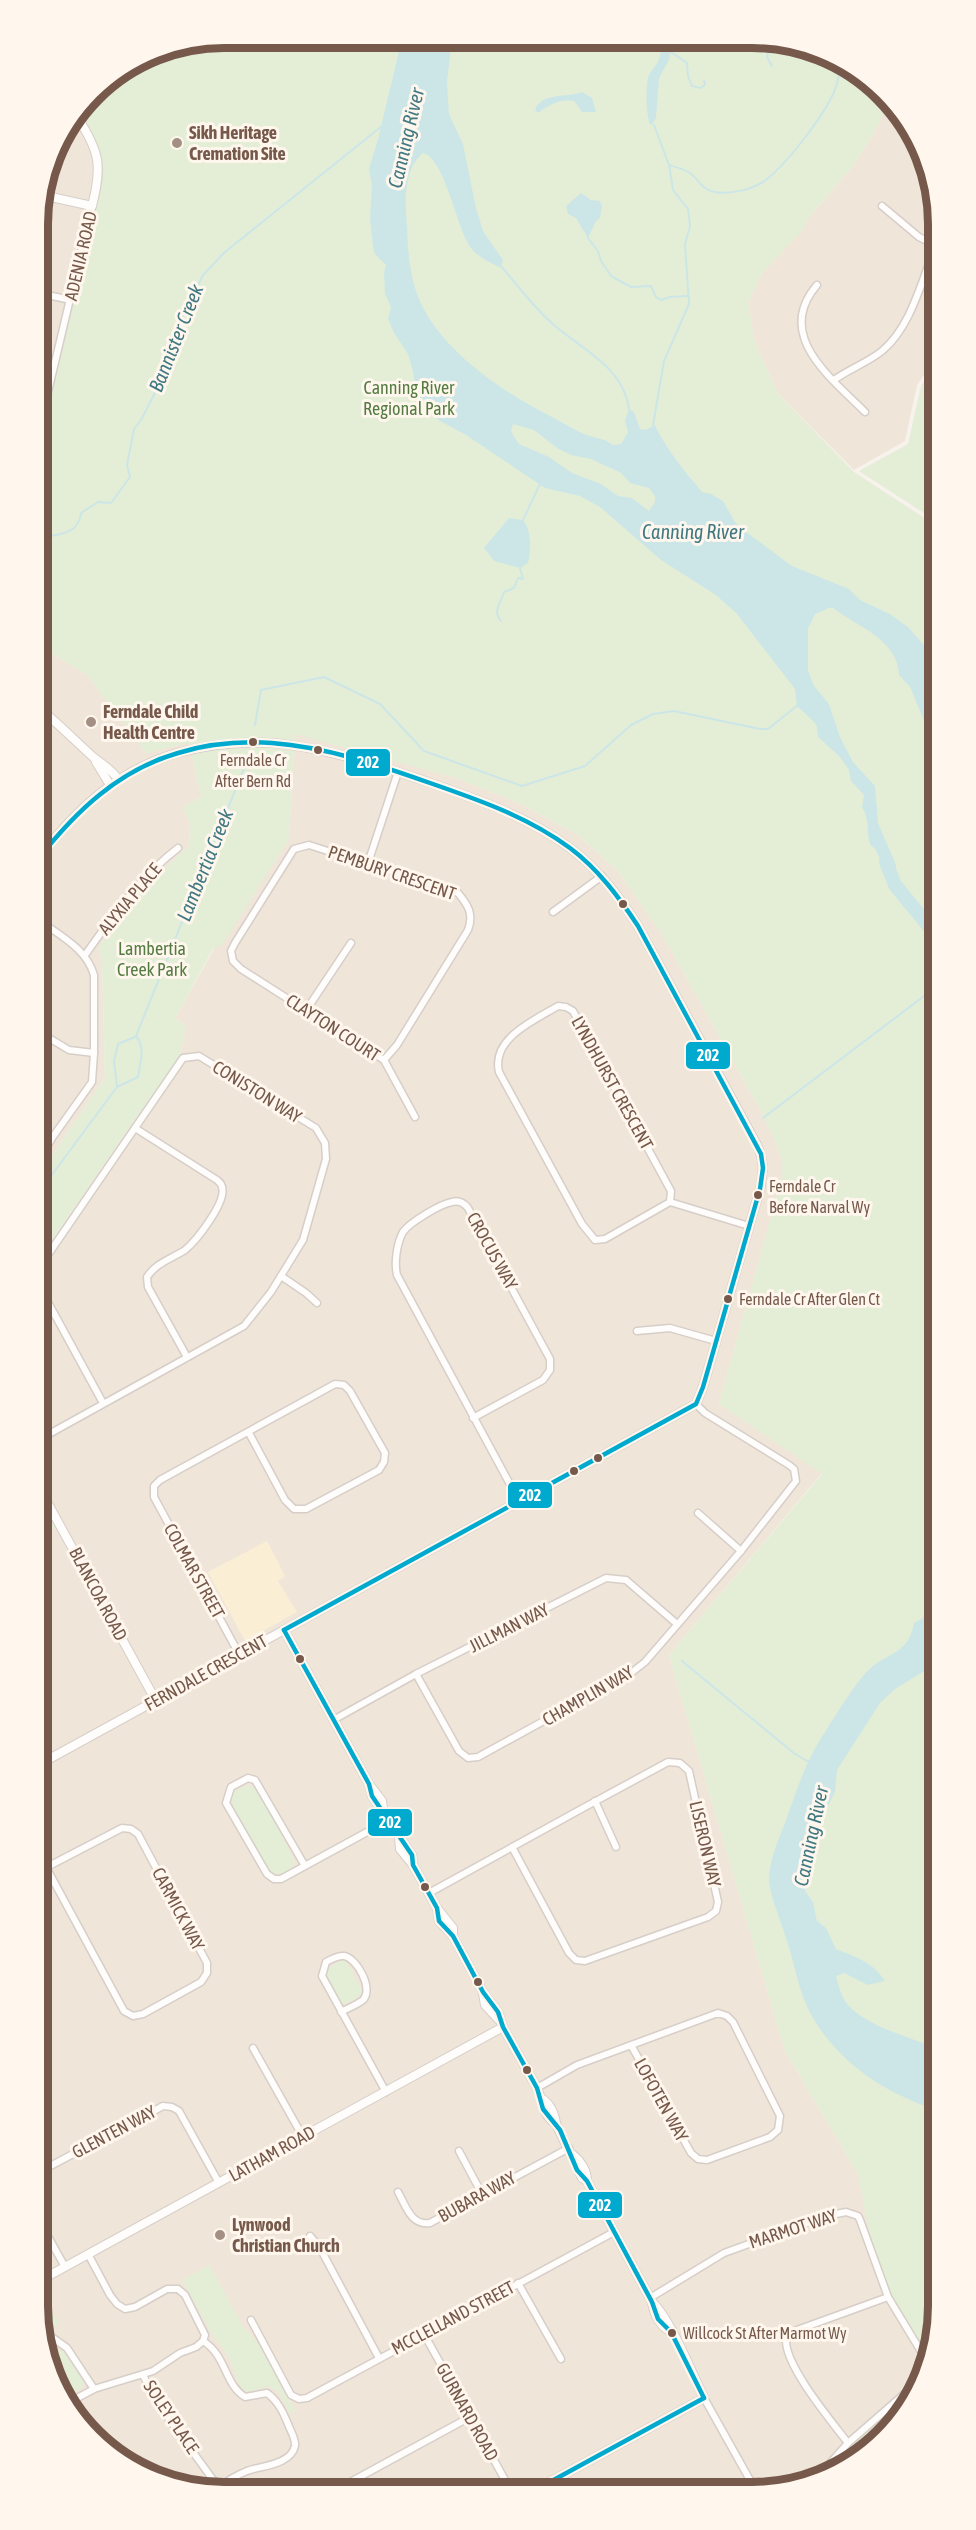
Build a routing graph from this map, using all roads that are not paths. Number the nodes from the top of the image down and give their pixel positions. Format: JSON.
{"nodes":[{"id":1,"x":80,"y":123,"type":"edge"},
{"id":2,"x":51,"y":197,"type":"edge"},
{"id":3,"x":92,"y":206,"type":"junction"},
{"id":4,"x":882,"y":206,"type":"dead end"},
{"id":5,"x":928,"y":242,"type":"edge"},
{"id":6,"x":928,"y":264,"type":"edge"},
{"id":7,"x":817,"y":285,"type":"dead end"},
{"id":8,"x":48,"y":294,"type":"edge"},
{"id":9,"x":71,"y":300,"type":"junction"},
{"id":10,"x":834,"y":380,"type":"junction"},
{"id":11,"x":49,"y":386,"type":"joint"},
{"id":12,"x":48,"y":390,"type":"edge"},
{"id":13,"x":865,"y":412,"type":"dead end"},
{"id":14,"x":48,"y":715,"type":"edge"},
{"id":15,"x":94,"y":758,"type":"junction"},
{"id":16,"x":398,"y":772,"type":"junction"},
{"id":17,"x":118,"y":779,"type":"junction"},
{"id":18,"x":110,"y":785,"type":"junction"},
{"id":19,"x":48,"y":847,"type":"edge"},
{"id":20,"x":178,"y":848,"type":"dead end"},
{"id":21,"x":368,"y":863,"type":"junction"},
{"id":22,"x":602,"y":876,"type":"junction"},
{"id":23,"x":553,"y":912,"type":"dead end"},
{"id":24,"x":48,"y":927,"type":"edge"},
{"id":25,"x":351,"y":943,"type":"dead end"},
{"id":26,"x":85,"y":955,"type":"junction"},
{"id":27,"x":231,"y":956,"type":"joint"},
{"id":28,"x":307,"y":1010,"type":"junction"},
{"id":29,"x":48,"y":1038,"type":"edge"},
{"id":30,"x":94,"y":1053,"type":"junction"},
{"id":31,"x":384,"y":1060,"type":"junction"},
{"id":32,"x":415,"y":1117,"type":"dead end"},
{"id":33,"x":135,"y":1128,"type":"junction"},
{"id":34,"x":48,"y":1144,"type":"edge"},
{"id":35,"x":670,"y":1202,"type":"junction"},
{"id":36,"x":749,"y":1226,"type":"junction"},
{"id":37,"x":48,"y":1253,"type":"edge"},
{"id":38,"x":281,"y":1276,"type":"junction"},
{"id":39,"x":48,"y":1302,"type":"edge"},
{"id":40,"x":317,"y":1303,"type":"dead end"},
{"id":41,"x":637,"y":1331,"type":"dead end"},
{"id":42,"x":716,"y":1341,"type":"junction"},
{"id":43,"x":187,"y":1357,"type":"junction"},
{"id":44,"x":102,"y":1403,"type":"junction"},
{"id":45,"x":696,"y":1404,"type":"junction"},
{"id":46,"x":473,"y":1418,"type":"junction"},
{"id":47,"x":249,"y":1433,"type":"junction"},
{"id":48,"x":48,"y":1434,"type":"edge"},
{"id":49,"x":519,"y":1501,"type":"junction"},
{"id":50,"x":48,"y":1504,"type":"edge"},
{"id":51,"x":698,"y":1513,"type":"dead end"},
{"id":52,"x":741,"y":1551,"type":"junction"},
{"id":53,"x":677,"y":1624,"type":"junction"},
{"id":54,"x":284,"y":1630,"type":"junction"},
{"id":55,"x":239,"y":1654,"type":"junction"},
{"id":56,"x":416,"y":1674,"type":"junction"},
{"id":57,"x":156,"y":1701,"type":"junction"},
{"id":58,"x":335,"y":1719,"type":"junction"},
{"id":59,"x":48,"y":1760,"type":"edge"},
{"id":60,"x":595,"y":1801,"type":"junction"},
{"id":61,"x":389,"y":1820,"type":"junction"},
{"id":62,"x":512,"y":1847,"type":"junction"},
{"id":63,"x":616,"y":1847,"type":"dead end"},
{"id":64,"x":48,"y":1866,"type":"edge"},
{"id":65,"x":305,"y":1866,"type":"junction"},
{"id":66,"x":48,"y":1869,"type":"edge"},
{"id":67,"x":429,"y":1893,"type":"junction"},
{"id":68,"x":341,"y":2012,"type":"junction"},
{"id":69,"x":502,"y":2024,"type":"junction"},
{"id":70,"x":631,"y":2045,"type":"junction"},
{"id":71,"x":253,"y":2048,"type":"dead end"},
{"id":72,"x":537,"y":2088,"type":"junction"},
{"id":73,"x":386,"y":2092,"type":"junction"},
{"id":74,"x":303,"y":2137,"type":"junction"},
{"id":75,"x":459,"y":2151,"type":"dead end"},
{"id":76,"x":570,"y":2151,"type":"junction"},
{"id":77,"x":48,"y":2167,"type":"edge"},
{"id":78,"x":219,"y":2183,"type":"junction"},
{"id":79,"x":398,"y":2192,"type":"dead end"},
{"id":80,"x":482,"y":2194,"type":"junction"},
{"id":81,"x":614,"y":2232,"type":"junction"},
{"id":82,"x":310,"y":2236,"type":"dead end"},
{"id":83,"x":48,"y":2237,"type":"edge"},
{"id":84,"x":88,"y":2254,"type":"junction"},
{"id":85,"x":65,"y":2267,"type":"junction"},
{"id":86,"x":48,"y":2276,"type":"edge"},
{"id":87,"x":518,"y":2283,"type":"junction"},
{"id":88,"x":888,"y":2297,"type":"junction"},
{"id":89,"x":651,"y":2300,"type":"junction"},
{"id":90,"x":251,"y":2320,"type":"dead end"},
{"id":91,"x":424,"y":2334,"type":"junction"},
{"id":92,"x":53,"y":2338,"type":"dead end"},
{"id":93,"x":203,"y":2341,"type":"junction"},
{"id":94,"x":922,"y":2353,"type":"edge"},
{"id":95,"x":379,"y":2358,"type":"junction"},
{"id":96,"x":561,"y":2359,"type":"dead end"},
{"id":97,"x":143,"y":2375,"type":"junction"},
{"id":98,"x":94,"y":2389,"type":"junction"},
{"id":99,"x":903,"y":2395,"type":"edge"},
{"id":100,"x":705,"y":2398,"type":"junction"},
{"id":101,"x":75,"y":2399,"type":"edge"},
{"id":102,"x":470,"y":2417,"type":"junction"},
{"id":103,"x":848,"y":2444,"type":"junction"},
{"id":104,"x":830,"y":2464,"type":"edge"},
{"id":105,"x":750,"y":2480,"type":"joint"},
{"id":106,"x":215,"y":2482,"type":"edge"},
{"id":107,"x":229,"y":2482,"type":"edge"},
{"id":108,"x":350,"y":2482,"type":"edge"},
{"id":109,"x":506,"y":2482,"type":"edge"},
{"id":110,"x":550,"y":2482,"type":"edge"},
{"id":111,"x":746,"y":2482,"type":"edge"}],
"edges":[{"from":1,"to":3,"type":"street","name":"ADENIA ROAD"},
{"from":2,"to":3,"type":"street"},
{"from":3,"to":9,"type":"street","name":"ADENIA ROAD"},
{"from":4,"to":5,"type":"street"},
{"from":6,"to":10,"type":"street"},
{"from":7,"to":10,"type":"street"},
{"from":8,"to":9,"type":"street"},
{"from":9,"to":11,"type":"street","name":"ADENIA ROAD"},
{"from":10,"to":13,"type":"street"},
{"from":11,"to":12,"type":"street","name":"ADENIA ROAD"},
{"from":14,"to":15,"type":"street"},
{"from":15,"to":17,"type":"street"},
{"from":15,"to":18,"type":"street"},
{"from":16,"to":17,"type":"street"},
{"from":16,"to":21,"type":"street"},
{"from":16,"to":22,"type":"street"},
{"from":17,"to":18,"type":"street"},
{"from":18,"to":19,"type":"street"},
{"from":20,"to":26,"type":"street","name":"ALYXIA PLACE"},
{"from":21,"to":27,"type":"street","name":"PEMBURY CRESCENT"},
{"from":21,"to":31,"type":"street","name":"PEMBURY CRESCENT"},
{"from":22,"to":23,"type":"street"},
{"from":22,"to":36,"type":"street"},
{"from":24,"to":26,"type":"street"},
{"from":25,"to":28,"type":"street"},
{"from":26,"to":30,"type":"street"},
{"from":27,"to":28,"type":"street","name":"CLAYTON COURT"},
{"from":28,"to":31,"type":"street","name":"CLAYTON COURT"},
{"from":29,"to":30,"type":"street"},
{"from":30,"to":34,"type":"street"},
{"from":31,"to":32,"type":"street","name":"CLAYTON COURT"},
{"from":33,"to":37,"type":"street","name":"CONISTON WAY"},
{"from":33,"to":38,"type":"street","name":"CONISTON WAY"},
{"from":33,"to":43,"type":"street"},
{"from":35,"to":35,"type":"street","name":"LYNDHURST CRESCENT"},
{"from":35,"to":36,"type":"street"},
{"from":36,"to":42,"type":"street"},
{"from":38,"to":40,"type":"street"},
{"from":38,"to":43,"type":"street","name":"CONISTON WAY"},
{"from":39,"to":44,"type":"street","name":"CONISTON WAY"},
{"from":41,"to":42,"type":"street"},
{"from":42,"to":45,"type":"street"},
{"from":43,"to":44,"type":"street","name":"CONISTON WAY"},
{"from":44,"to":48,"type":"street","name":"CONISTON WAY"},
{"from":45,"to":49,"type":"street","name":"FERNDALE CRESCENT"},
{"from":45,"to":52,"type":"street","name":"CHAMPLIN WAY"},
{"from":46,"to":46,"type":"street","name":"CROCUS WAY"},
{"from":46,"to":49,"type":"street","name":"CROCUS WAY"},
{"from":47,"to":47,"type":"street"},
{"from":47,"to":55,"type":"street","name":"COLMAR STREET"},
{"from":49,"to":54,"type":"street","name":"FERNDALE CRESCENT"},
{"from":50,"to":57,"type":"street","name":"BLANCOA ROAD"},
{"from":51,"to":52,"type":"street"},
{"from":52,"to":53,"type":"street","name":"CHAMPLIN WAY"},
{"from":53,"to":56,"type":"street","name":"JILLMAN WAY"},
{"from":53,"to":56,"type":"street","name":"CHAMPLIN WAY"},
{"from":54,"to":55,"type":"street","name":"FERNDALE CRESCENT"},
{"from":54,"to":58,"type":"street"},
{"from":55,"to":57,"type":"street","name":"FERNDALE CRESCENT"},
{"from":56,"to":58,"type":"street","name":"JILLMAN WAY"},
{"from":57,"to":59,"type":"street","name":"FERNDALE CRESCENT"},
{"from":58,"to":61,"type":"street"},
{"from":60,"to":62,"type":"street","name":"LISERON WAY"},
{"from":60,"to":62,"type":"street","name":"LISERON WAY"},
{"from":60,"to":63,"type":"street"},
{"from":61,"to":65,"type":"street"},
{"from":61,"to":67,"type":"street"},
{"from":62,"to":67,"type":"street","name":"LISERON WAY"},
{"from":64,"to":66,"type":"street","name":"CARMICK WAY"},
{"from":65,"to":65,"type":"street"},
{"from":67,"to":69,"type":"street"},
{"from":68,"to":68,"type":"street"},
{"from":68,"to":73,"type":"street"},
{"from":69,"to":72,"type":"street"},
{"from":69,"to":73,"type":"street","name":"LATHAM ROAD"},
{"from":70,"to":70,"type":"street","name":"LOFOTEN WAY"},
{"from":70,"to":72,"type":"street","name":"LOFOTEN WAY"},
{"from":71,"to":74,"type":"street"},
{"from":72,"to":76,"type":"street"},
{"from":73,"to":74,"type":"street","name":"LATHAM ROAD"},
{"from":74,"to":78,"type":"street","name":"LATHAM ROAD"},
{"from":75,"to":80,"type":"street"},
{"from":76,"to":80,"type":"street","name":"BUBARA WAY"},
{"from":76,"to":81,"type":"street"},
{"from":77,"to":78,"type":"street","name":"GLENTEN WAY"},
{"from":78,"to":84,"type":"street","name":"LATHAM ROAD"},
{"from":79,"to":80,"type":"street","name":"BUBARA WAY"},
{"from":81,"to":87,"type":"street","name":"MCCLELLAND STREET"},
{"from":81,"to":89,"type":"street"},
{"from":82,"to":95,"type":"street"},
{"from":83,"to":85,"type":"street"},
{"from":84,"to":85,"type":"street","name":"LATHAM ROAD"},
{"from":84,"to":93,"type":"street"},
{"from":85,"to":86,"type":"street","name":"LATHAM ROAD"},
{"from":87,"to":91,"type":"street","name":"MCCLELLAND STREET"},
{"from":87,"to":96,"type":"street"},
{"from":88,"to":89,"type":"street","name":"MARMOT WAY"},
{"from":88,"to":94,"type":"street","name":"MARMOT WAY"},
{"from":88,"to":103,"type":"street"},
{"from":89,"to":100,"type":"street"},
{"from":90,"to":95,"type":"street","name":"MCCLELLAND STREET"},
{"from":91,"to":95,"type":"street","name":"MCCLELLAND STREET"},
{"from":91,"to":102,"type":"street","name":"GURNARD ROAD"},
{"from":92,"to":98,"type":"street"},
{"from":93,"to":97,"type":"street"},
{"from":93,"to":107,"type":"street"},
{"from":97,"to":98,"type":"street"},
{"from":97,"to":106,"type":"street","name":"SOLEY PLACE"},
{"from":98,"to":101,"type":"street"},
{"from":99,"to":103,"type":"street"},
{"from":100,"to":105,"type":"street"},
{"from":100,"to":110,"type":"street"},
{"from":102,"to":108,"type":"street"},
{"from":102,"to":109,"type":"street","name":"GURNARD ROAD"},
{"from":103,"to":104,"type":"street"},
{"from":105,"to":111,"type":"street"}]}
